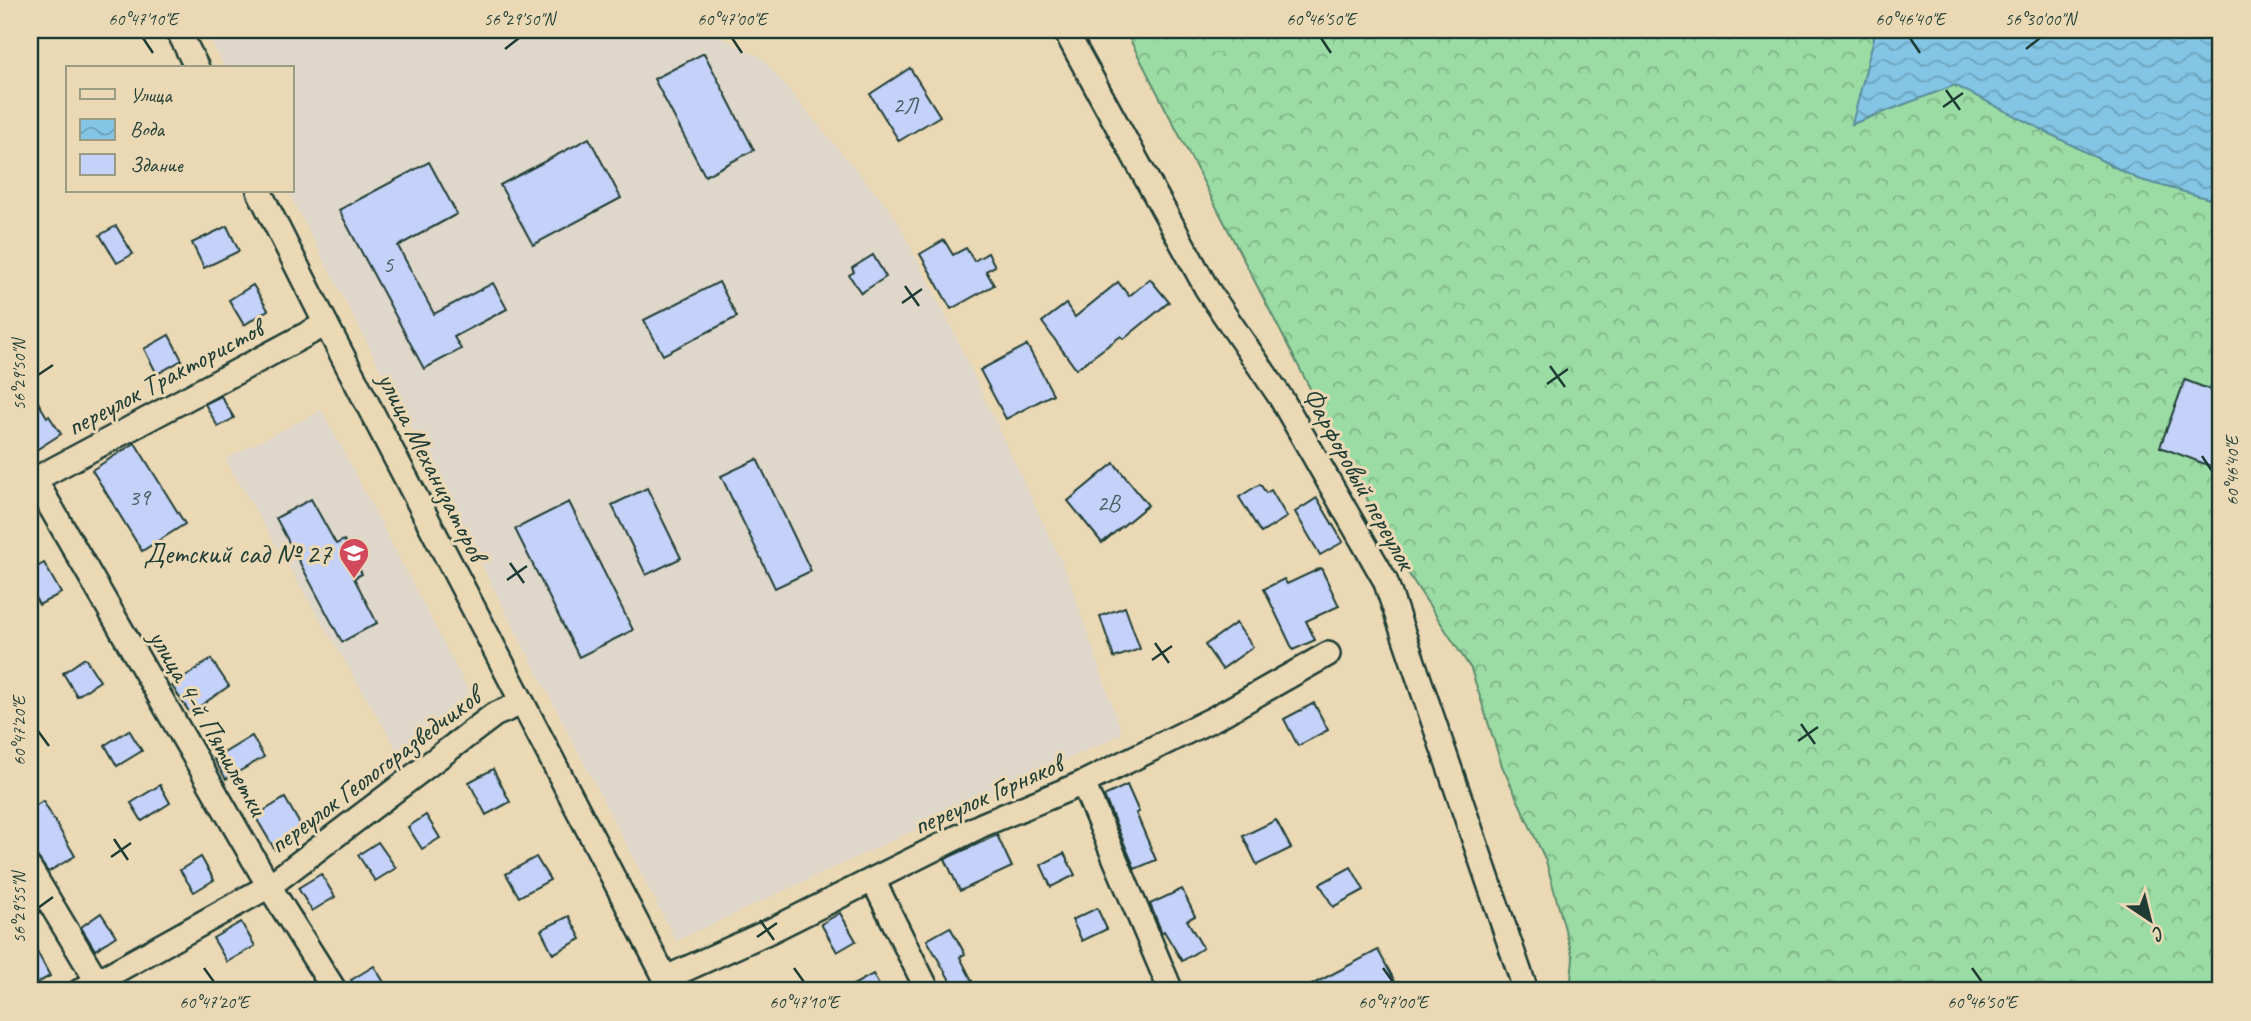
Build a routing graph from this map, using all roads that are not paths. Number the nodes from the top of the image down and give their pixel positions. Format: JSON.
{"nodes":[{"id":1,"x":178,"y":30,"type":"edge"},
{"id":2,"x":1065,"y":30,"type":"edge"},
{"id":3,"x":196,"y":66,"type":"edge"},
{"id":4,"x":260,"y":192,"type":"edge"},
{"id":5,"x":326,"y":324,"type":"junction"},
{"id":6,"x":32,"y":481,"type":"edge"},
{"id":7,"x":1328,"y":654,"type":"dead end"},
{"id":8,"x":522,"y":703,"type":"junction"},
{"id":9,"x":1083,"y":783,"type":"junction"},
{"id":10,"x":30,"y":869,"type":"edge"},
{"id":11,"x":873,"y":880,"type":"junction"},
{"id":12,"x":269,"y":886,"type":"junction"},
{"id":13,"x":669,"y":984,"type":"edge"},
{"id":14,"x":93,"y":988,"type":"edge"},
{"id":15,"x":335,"y":991,"type":"edge"},
{"id":16,"x":928,"y":991,"type":"edge"},
{"id":17,"x":1171,"y":991,"type":"edge"},
{"id":18,"x":1527,"y":991,"type":"edge"}],
"edges":[{"from":1,"to":3,"type":"street"},
{"from":2,"to":18,"type":"street","name":"Фарфоровый переулок"},
{"from":4,"to":5,"type":"street","name":"улица Механизаторов"},
{"from":5,"to":6,"type":"street","name":"переулок Трактористов"},
{"from":5,"to":8,"type":"street","name":"улица Механизаторов"},
{"from":6,"to":12,"type":"street","name":"улица 4-й Пятилетки"},
{"from":7,"to":9,"type":"street","name":"переулок Горняков"},
{"from":8,"to":12,"type":"street","name":"переулок Геологоразведчиков"},
{"from":8,"to":13,"type":"street","name":"улица Механизаторов"},
{"from":9,"to":11,"type":"street","name":"переулок Горняков"},
{"from":9,"to":17,"type":"street"},
{"from":10,"to":14,"type":"street"},
{"from":11,"to":13,"type":"street","name":"переулок Горняков"},
{"from":11,"to":16,"type":"street"},
{"from":12,"to":14,"type":"street","name":"переулок Геологоразведчиков"},
{"from":12,"to":15,"type":"street","name":"улица 4-й Пятилетки"}]}
